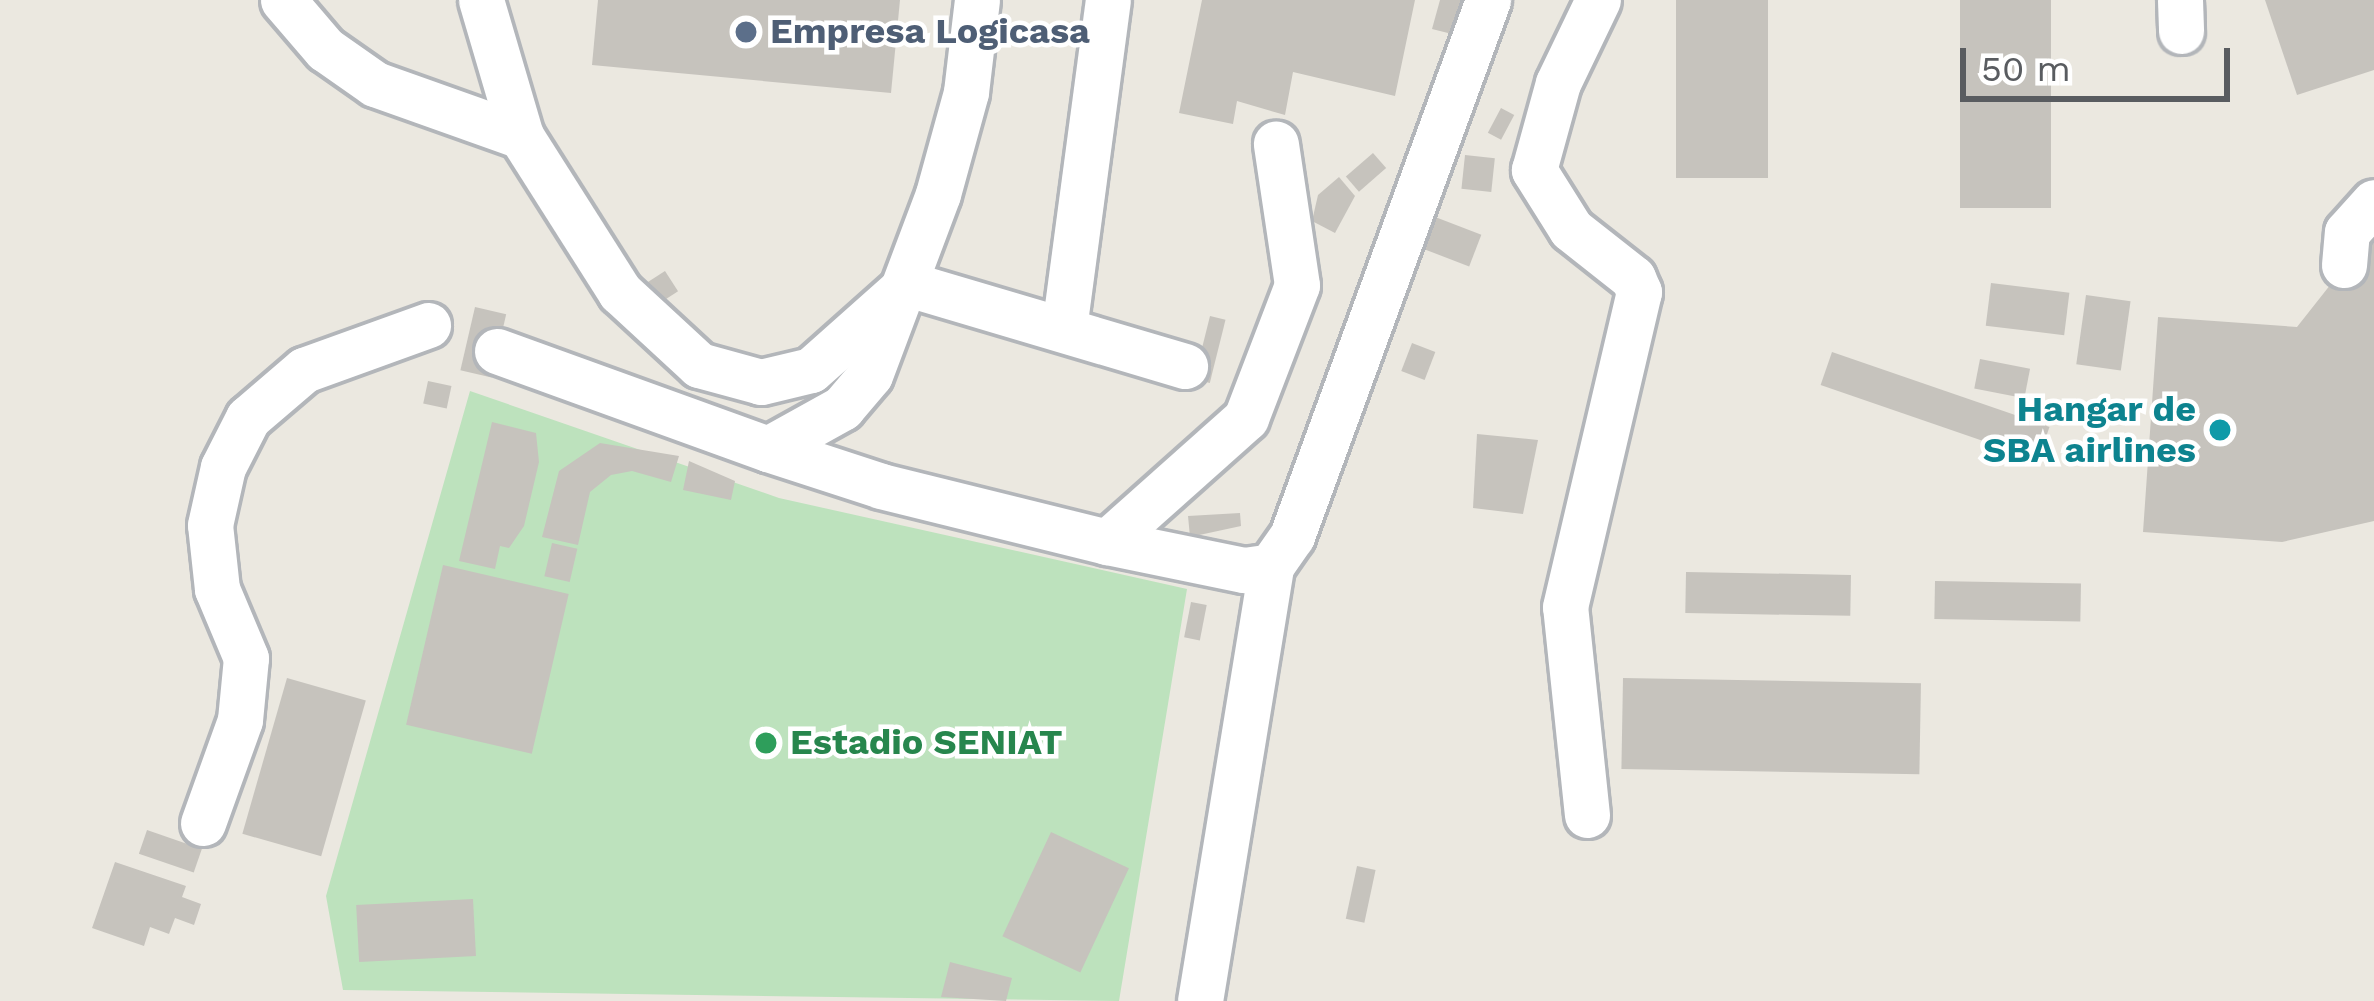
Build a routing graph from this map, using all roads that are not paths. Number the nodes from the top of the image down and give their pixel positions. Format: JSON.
{"nodes":[{"id":1,"x":283,"y":0,"type":"edge"},
{"id":2,"x":481,"y":0,"type":"edge"},
{"id":3,"x":977,"y":0,"type":"edge"},
{"id":4,"x":1108,"y":0,"type":"edge"},
{"id":5,"x":1488,"y":0,"type":"edge"},
{"id":6,"x":1598,"y":0,"type":"edge"},
{"id":7,"x":521,"y":136,"type":"junction"},
{"id":8,"x":1276,"y":144,"type":"dead end"},
{"id":9,"x":2374,"y":202,"type":"edge"},
{"id":10,"x":2344,"y":265,"type":"dead end"},
{"id":11,"x":908,"y":284,"type":"junction"},
{"id":12,"x":428,"y":325,"type":"dead end"},
{"id":13,"x":1064,"y":329,"type":"junction"},
{"id":14,"x":497,"y":351,"type":"dead end"},
{"id":15,"x":1185,"y":366,"type":"dead end"},
{"id":16,"x":768,"y":449,"type":"junction"},
{"id":17,"x":1107,"y":542,"type":"junction"},
{"id":18,"x":1271,"y":566,"type":"junction"},
{"id":19,"x":1586,"y":815,"type":"dead end"},
{"id":20,"x":203,"y":823,"type":"dead end"},
{"id":21,"x":1200,"y":1001,"type":"edge"}],
"edges":[{"from":1,"to":7,"type":"lane"},
{"from":2,"to":7,"type":"lane"},
{"from":3,"to":11,"type":"lane"},
{"from":4,"to":13,"type":"lane"},
{"from":5,"to":18,"type":"lane"},
{"from":6,"to":19,"type":"lane"},
{"from":7,"to":11,"type":"lane"},
{"from":8,"to":17,"type":"lane"},
{"from":9,"to":10,"type":"lane"},
{"from":11,"to":13,"type":"lane"},
{"from":11,"to":16,"type":"lane"},
{"from":12,"to":20,"type":"lane"},
{"from":13,"to":15,"type":"lane"},
{"from":14,"to":16,"type":"lane"},
{"from":16,"to":17,"type":"lane"},
{"from":17,"to":18,"type":"lane"},
{"from":18,"to":21,"type":"lane"}]}
